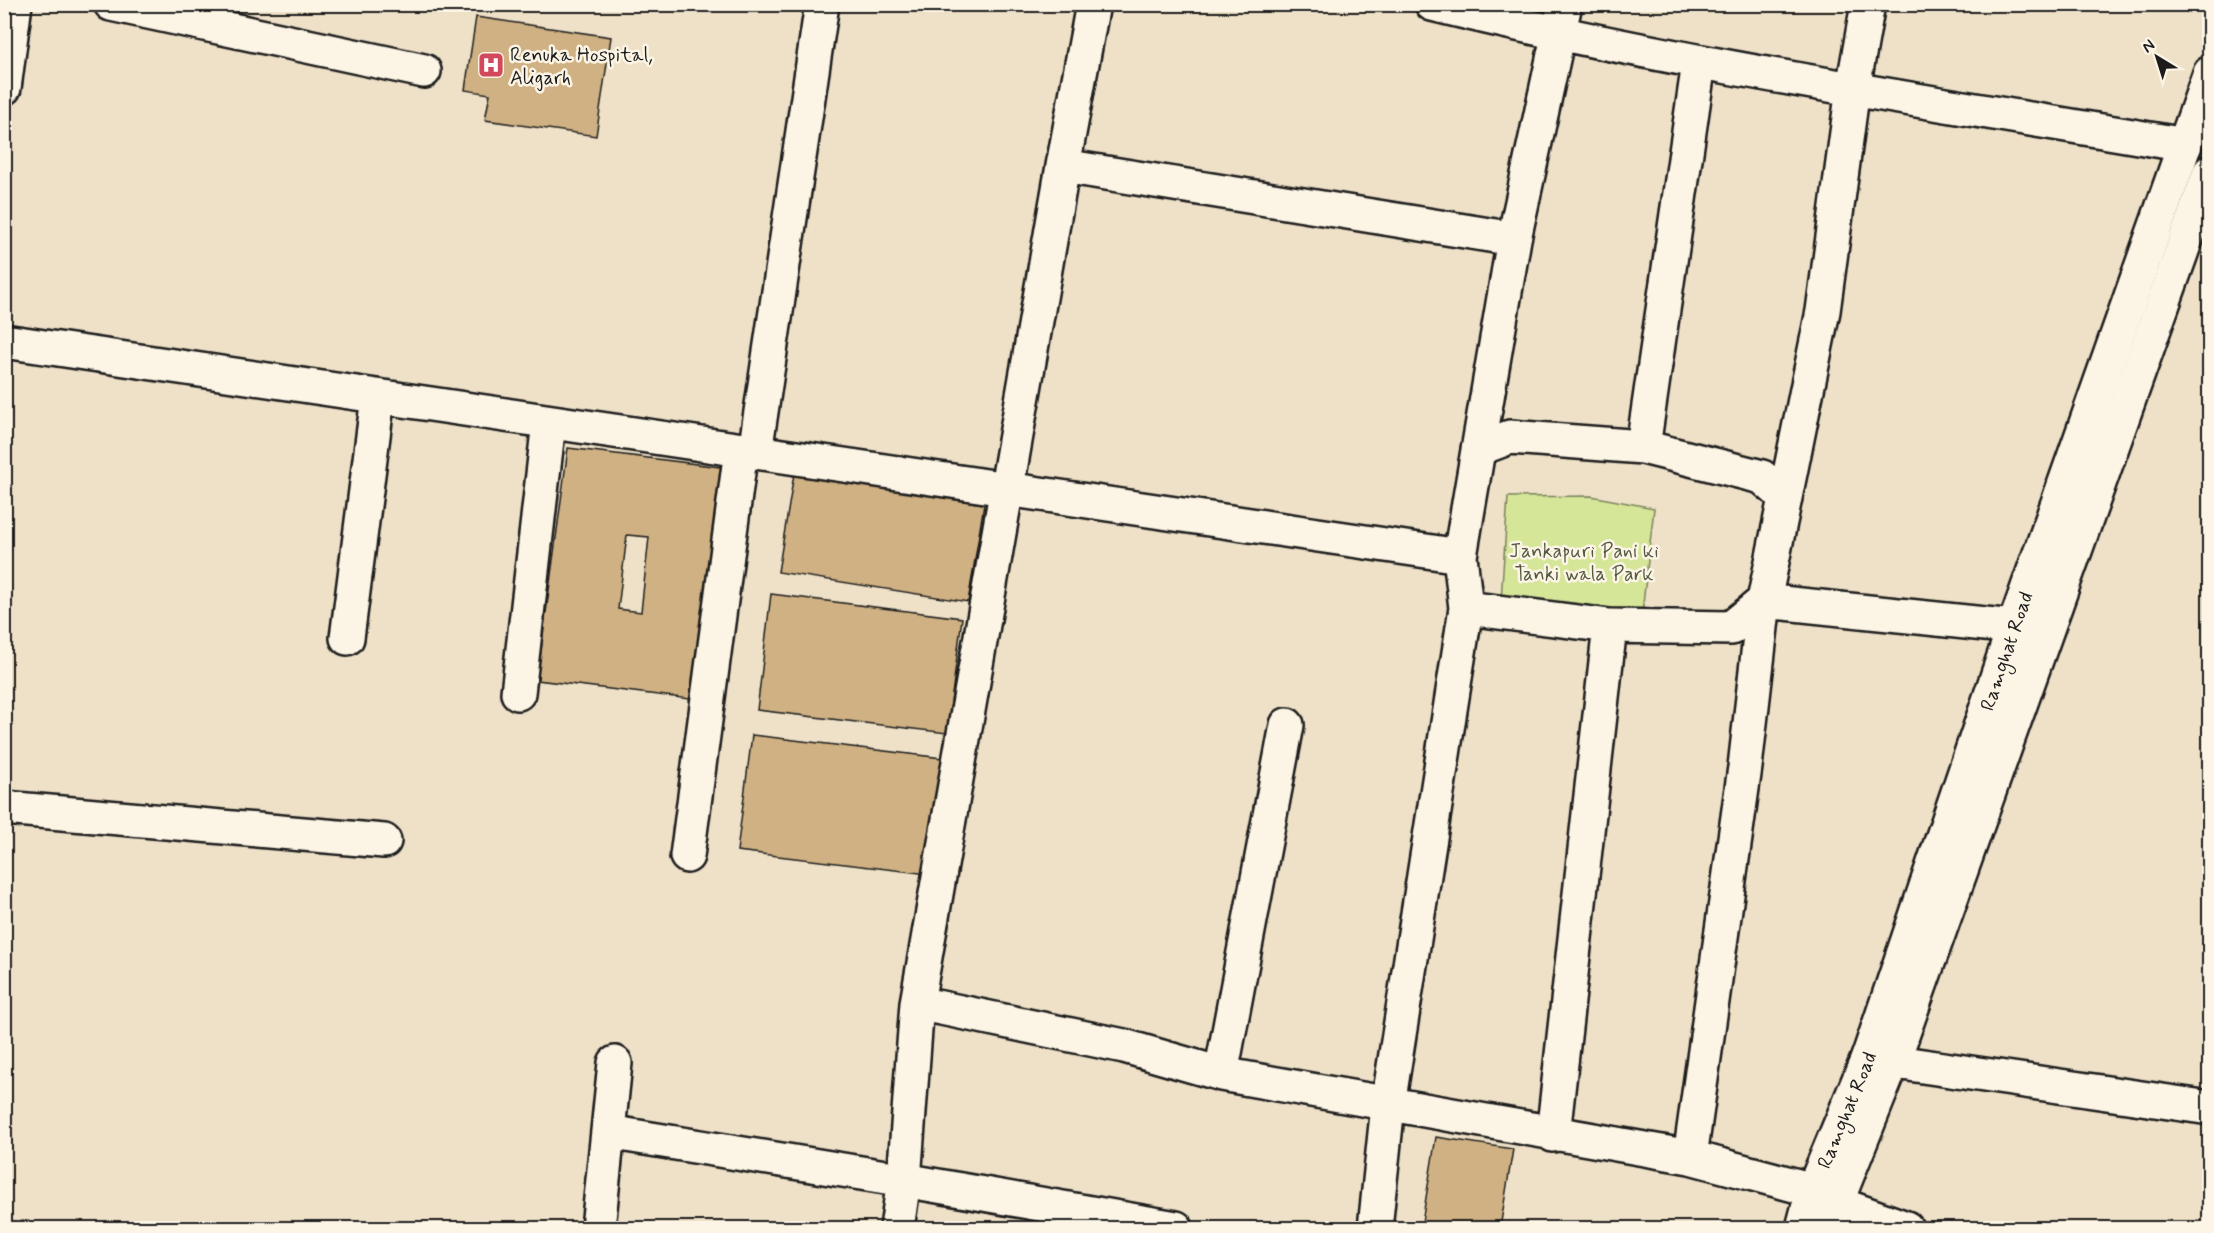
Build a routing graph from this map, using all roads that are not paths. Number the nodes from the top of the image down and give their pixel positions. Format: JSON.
{"nodes":[{"id":1,"x":15,"y":4,"type":"edge"},
{"id":2,"x":111,"y":4,"type":"edge"},
{"id":3,"x":822,"y":4,"type":"edge"},
{"id":4,"x":1092,"y":4,"type":"edge"},
{"id":5,"x":1432,"y":4,"type":"edge"},
{"id":6,"x":1868,"y":4,"type":"edge"},
{"id":7,"x":1563,"y":20,"type":"edge"},
{"id":8,"x":1699,"y":63,"type":"junction"},
{"id":9,"x":424,"y":70,"type":"dead end"},
{"id":10,"x":2210,"y":73,"type":"edge"},
{"id":11,"x":4,"y":88,"type":"edge"},
{"id":12,"x":1853,"y":88,"type":"junction"},
{"id":13,"x":2185,"y":145,"type":"junction"},
{"id":14,"x":1063,"y":166,"type":"junction"},
{"id":15,"x":2210,"y":172,"type":"edge"},
{"id":16,"x":1514,"y":239,"type":"junction"},
{"id":17,"x":4,"y":341,"type":"edge"},
{"id":18,"x":378,"y":397,"type":"junction"},
{"id":19,"x":549,"y":422,"type":"junction"},
{"id":20,"x":1643,"y":447,"type":"junction"},
{"id":21,"x":1478,"y":449,"type":"junction"},
{"id":22,"x":748,"y":451,"type":"junction"},
{"id":23,"x":1006,"y":488,"type":"junction"},
{"id":24,"x":1785,"y":497,"type":"junction"},
{"id":25,"x":1460,"y":556,"type":"junction"},
{"id":26,"x":1764,"y":601,"type":"junction"},
{"id":27,"x":1466,"y":608,"type":"junction"},
{"id":28,"x":1610,"y":626,"type":"junction"},
{"id":29,"x":2014,"y":627,"type":"junction"},
{"id":30,"x":347,"y":638,"type":"dead end"},
{"id":31,"x":518,"y":693,"type":"dead end"},
{"id":32,"x":1287,"y":725,"type":"dead end"},
{"id":33,"x":4,"y":808,"type":"edge"},
{"id":34,"x":384,"y":841,"type":"dead end"},
{"id":35,"x":687,"y":856,"type":"dead end"},
{"id":36,"x":917,"y":1003,"type":"junction"},
{"id":37,"x":1881,"y":1059,"type":"junction"},
{"id":38,"x":615,"y":1063,"type":"dead end"},
{"id":39,"x":1221,"y":1074,"type":"junction"},
{"id":40,"x":1388,"y":1105,"type":"junction"},
{"id":41,"x":2210,"y":1108,"type":"edge"},
{"id":42,"x":608,"y":1132,"type":"junction"},
{"id":43,"x":1553,"y":1135,"type":"junction"},
{"id":44,"x":1690,"y":1157,"type":"junction"},
{"id":45,"x":904,"y":1180,"type":"junction"},
{"id":46,"x":1826,"y":1207,"type":"edge"},
{"id":47,"x":598,"y":1228,"type":"edge"},
{"id":48,"x":897,"y":1228,"type":"edge"},
{"id":49,"x":1176,"y":1228,"type":"edge"},
{"id":50,"x":1375,"y":1228,"type":"edge"},
{"id":51,"x":1803,"y":1228,"type":"edge"},
{"id":52,"x":1906,"y":1228,"type":"edge"}],
"edges":[{"from":1,"to":11,"type":"street"},
{"from":2,"to":9,"type":"street"},
{"from":3,"to":22,"type":"street"},
{"from":4,"to":14,"type":"street"},
{"from":5,"to":7,"type":"street"},
{"from":6,"to":12,"type":"street"},
{"from":7,"to":8,"type":"street"},
{"from":7,"to":16,"type":"street"},
{"from":8,"to":12,"type":"street"},
{"from":8,"to":20,"type":"street"},
{"from":10,"to":13,"type":"street","name":"Ramghat Road"},
{"from":12,"to":13,"type":"street"},
{"from":12,"to":24,"type":"street"},
{"from":13,"to":29,"type":"street","name":"Ramghat Road"},
{"from":14,"to":16,"type":"street"},
{"from":14,"to":23,"type":"street"},
{"from":15,"to":37,"type":"street","name":"Ramghat Road"},
{"from":16,"to":21,"type":"street"},
{"from":17,"to":18,"type":"street"},
{"from":18,"to":19,"type":"street"},
{"from":18,"to":30,"type":"street"},
{"from":19,"to":22,"type":"street"},
{"from":19,"to":31,"type":"street"},
{"from":20,"to":21,"type":"street"},
{"from":20,"to":24,"type":"street"},
{"from":21,"to":25,"type":"street"},
{"from":22,"to":23,"type":"street"},
{"from":22,"to":35,"type":"street"},
{"from":23,"to":25,"type":"street"},
{"from":23,"to":36,"type":"street"},
{"from":24,"to":26,"type":"street"},
{"from":25,"to":27,"type":"street"},
{"from":26,"to":28,"type":"street"},
{"from":26,"to":29,"type":"street"},
{"from":26,"to":44,"type":"street"},
{"from":27,"to":28,"type":"street"},
{"from":27,"to":40,"type":"street"},
{"from":28,"to":43,"type":"street"},
{"from":29,"to":37,"type":"street","name":"Ramghat Road"},
{"from":32,"to":39,"type":"street"},
{"from":33,"to":34,"type":"street"},
{"from":36,"to":39,"type":"street"},
{"from":36,"to":45,"type":"street"},
{"from":37,"to":41,"type":"street"},
{"from":37,"to":46,"type":"street","name":"Ramghat Road"},
{"from":38,"to":42,"type":"street"},
{"from":39,"to":40,"type":"street"},
{"from":40,"to":43,"type":"street"},
{"from":40,"to":50,"type":"street"},
{"from":42,"to":45,"type":"street"},
{"from":42,"to":47,"type":"street"},
{"from":43,"to":44,"type":"street"},
{"from":44,"to":46,"type":"street"},
{"from":45,"to":48,"type":"street"},
{"from":45,"to":49,"type":"street"},
{"from":46,"to":51,"type":"street","name":"Ramghat Road"},
{"from":46,"to":52,"type":"street"}]}
